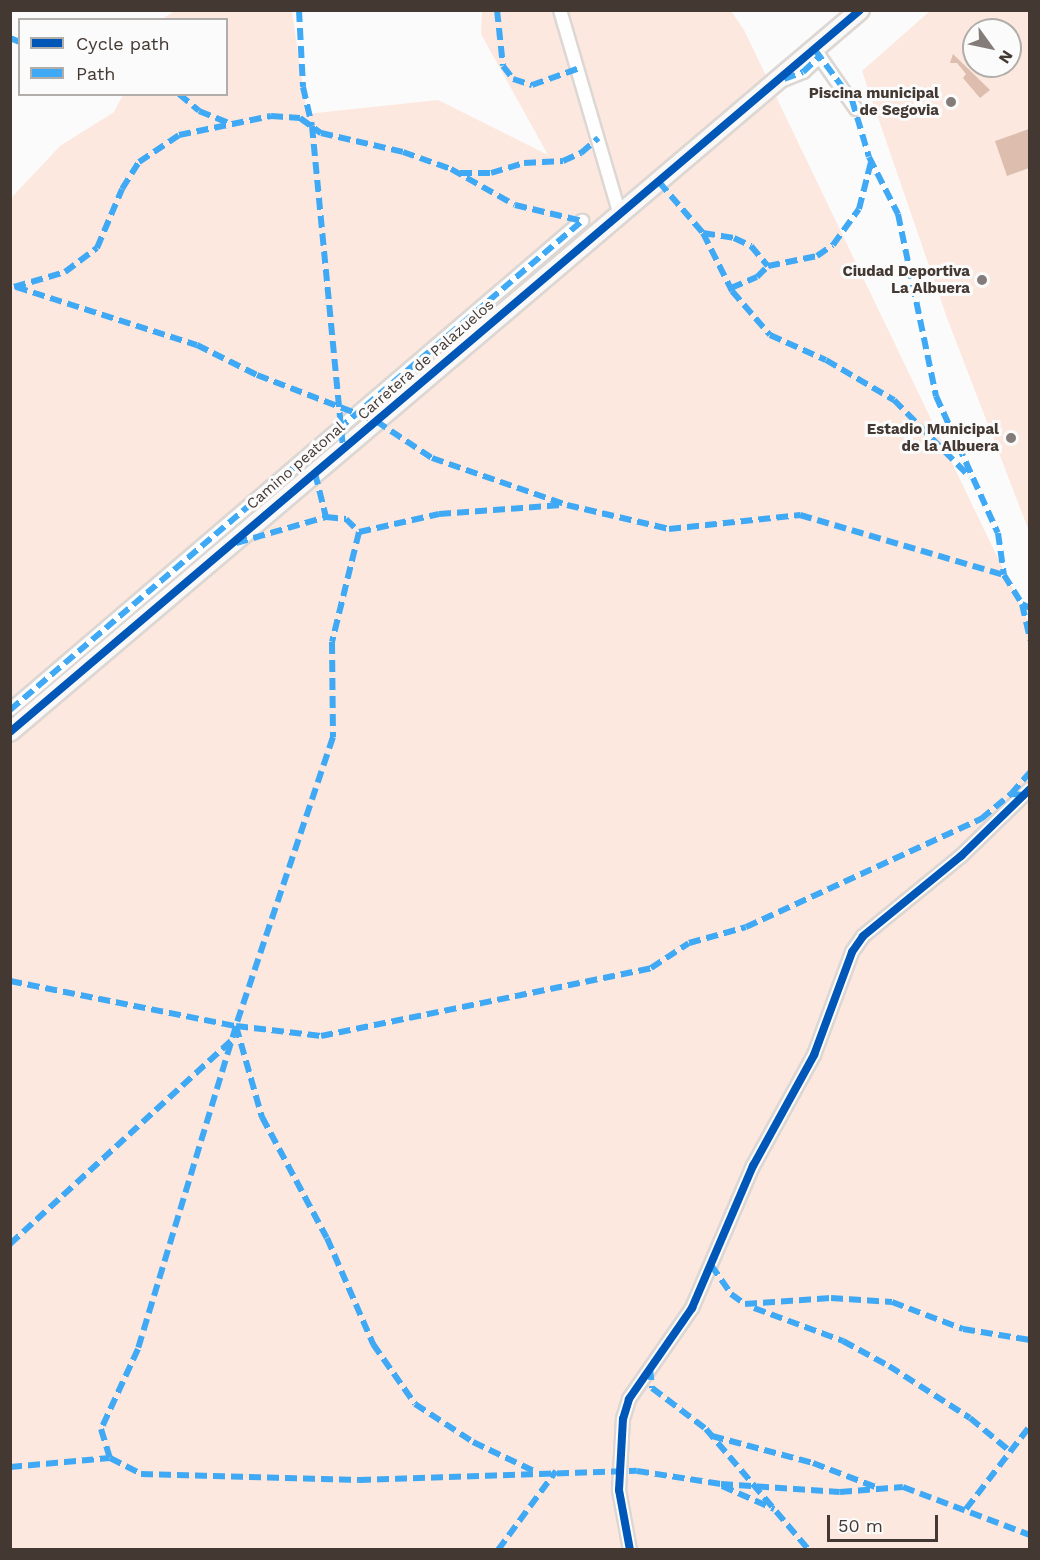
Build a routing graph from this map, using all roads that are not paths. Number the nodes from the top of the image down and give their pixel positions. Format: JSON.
{"nodes":[{"id":1,"x":560,"y":10,"type":"edge"},
{"id":2,"x":860,"y":10,"type":"edge"},
{"id":3,"x":817,"y":53,"type":"junction"},
{"id":4,"x":856,"y":109,"type":"dead end"},
{"id":5,"x":620,"y":214,"type":"junction"},
{"id":6,"x":582,"y":221,"type":"dead end"},
{"id":7,"x":10,"y":710,"type":"edge"},
{"id":8,"x":10,"y":732,"type":"edge"},
{"id":9,"x":1029,"y":789,"type":"edge"},
{"id":10,"x":630,"y":1550,"type":"edge"}],
"edges":[{"from":1,"to":5,"type":"street"},
{"from":2,"to":3,"type":"street","name":"Carretera de Palazuelos"},
{"from":3,"to":4,"type":"street"},
{"from":3,"to":5,"type":"street","name":"Carretera de Palazuelos"},
{"from":5,"to":8,"type":"street","name":"Carretera de Palazuelos"},
{"from":6,"to":7,"type":"street","name":"Camino peatonal"},
{"from":9,"to":10,"type":"street"}]}
